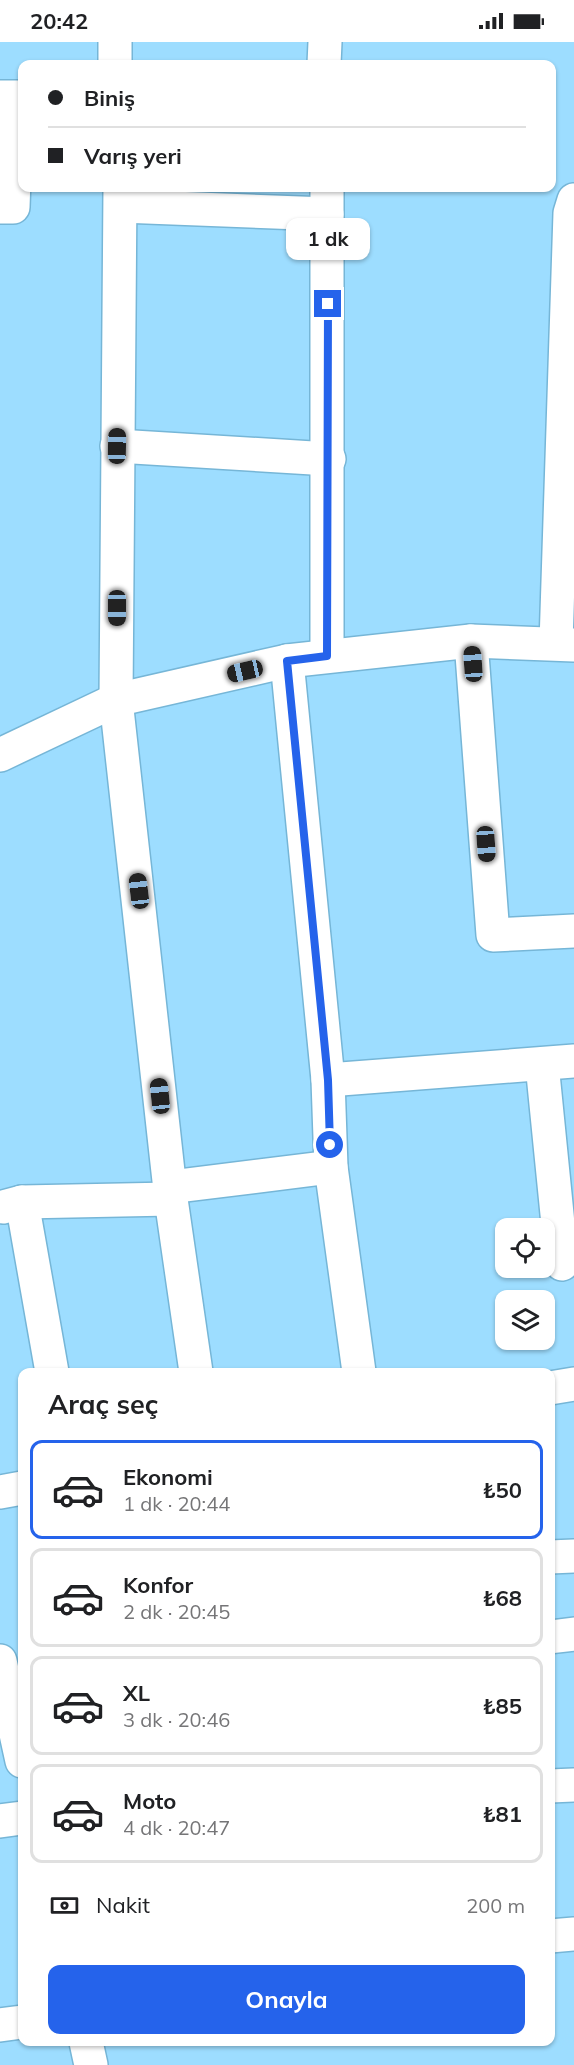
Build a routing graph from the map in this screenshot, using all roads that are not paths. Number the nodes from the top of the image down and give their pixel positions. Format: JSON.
{"nodes":[{"id":1,"x":115,"y":42,"type":"edge"},
{"id":2,"x":325,"y":42,"type":"edge"},
{"id":3,"x":116,"y":60,"type":"edge"},
{"id":4,"x":324,"y":60,"type":"edge"},
{"id":5,"x":0,"y":97,"type":"edge"},
{"id":6,"x":121,"y":197,"type":"edge"},
{"id":7,"x":574,"y":200,"type":"edge"},
{"id":8,"x":327,"y":201,"type":"edge"},
{"id":9,"x":0,"y":207,"type":"edge"},
{"id":10,"x":117,"y":446,"type":"junction"},
{"id":11,"x":328,"y":459,"type":"junction"},
{"id":12,"x":471,"y":641,"type":"junction"},
{"id":13,"x":565,"y":644,"type":"edge"},
{"id":14,"x":327,"y":656,"type":"junction"},
{"id":15,"x":287,"y":661,"type":"junction"},
{"id":16,"x":116,"y":700,"type":"junction"},
{"id":17,"x":0,"y":755,"type":"edge"},
{"id":18,"x":574,"y":931,"type":"edge"},
{"id":19,"x":574,"y":1060,"type":"edge"},
{"id":20,"x":542,"y":1064,"type":"junction"},
{"id":21,"x":328,"y":1080,"type":"junction"},
{"id":22,"x":331,"y":1167,"type":"junction"},
{"id":23,"x":171,"y":1193,"type":"junction"},
{"id":24,"x":11,"y":1205,"type":"edge"},
{"id":25,"x":562,"y":1264,"type":"dead end"},
{"id":26,"x":51,"y":1368,"type":"edge"},
{"id":27,"x":195,"y":1368,"type":"edge"},
{"id":28,"x":357,"y":1368,"type":"edge"},
{"id":29,"x":574,"y":1384,"type":"edge"},
{"id":30,"x":555,"y":1387,"type":"edge"},
{"id":31,"x":18,"y":1489,"type":"edge"},
{"id":32,"x":0,"y":1492,"type":"edge"},
{"id":33,"x":574,"y":1556,"type":"edge"},
{"id":34,"x":555,"y":1557,"type":"edge"},
{"id":35,"x":574,"y":1634,"type":"edge"},
{"id":36,"x":555,"y":1636,"type":"edge"},
{"id":37,"x":0,"y":1661,"type":"edge"},
{"id":38,"x":18,"y":1743,"type":"edge"},
{"id":39,"x":574,"y":1785,"type":"edge"},
{"id":40,"x":555,"y":1786,"type":"edge"},
{"id":41,"x":18,"y":1819,"type":"edge"},
{"id":42,"x":0,"y":1821,"type":"edge"},
{"id":43,"x":574,"y":1934,"type":"edge"},
{"id":44,"x":555,"y":1935,"type":"edge"},
{"id":45,"x":18,"y":2023,"type":"edge"},
{"id":46,"x":0,"y":2025,"type":"edge"},
{"id":47,"x":87,"y":2046,"type":"edge"},
{"id":48,"x":91,"y":2065,"type":"edge"}],
"edges":[{"from":1,"to":3,"type":"street"},
{"from":2,"to":4,"type":"street"},
{"from":5,"to":9,"type":"street"},
{"from":6,"to":8,"type":"street"},
{"from":6,"to":10,"type":"street"},
{"from":7,"to":13,"type":"street"},
{"from":8,"to":11,"type":"street"},
{"from":10,"to":11,"type":"street"},
{"from":10,"to":16,"type":"street"},
{"from":11,"to":14,"type":"street"},
{"from":12,"to":13,"type":"street"},
{"from":12,"to":14,"type":"street"},
{"from":12,"to":18,"type":"street"},
{"from":14,"to":15,"type":"street"},
{"from":15,"to":16,"type":"street"},
{"from":15,"to":21,"type":"street"},
{"from":16,"to":17,"type":"street"},
{"from":16,"to":23,"type":"street"},
{"from":19,"to":20,"type":"street"},
{"from":20,"to":21,"type":"street"},
{"from":20,"to":25,"type":"street"},
{"from":21,"to":22,"type":"street"},
{"from":22,"to":23,"type":"street"},
{"from":22,"to":28,"type":"street"},
{"from":23,"to":24,"type":"street"},
{"from":23,"to":27,"type":"street"},
{"from":24,"to":26,"type":"street"},
{"from":29,"to":30,"type":"street"},
{"from":31,"to":32,"type":"street"},
{"from":33,"to":34,"type":"street"},
{"from":35,"to":36,"type":"street"},
{"from":37,"to":38,"type":"street"},
{"from":39,"to":40,"type":"street"},
{"from":41,"to":42,"type":"street"},
{"from":43,"to":44,"type":"street"},
{"from":45,"to":46,"type":"street"},
{"from":47,"to":48,"type":"street"}]}
